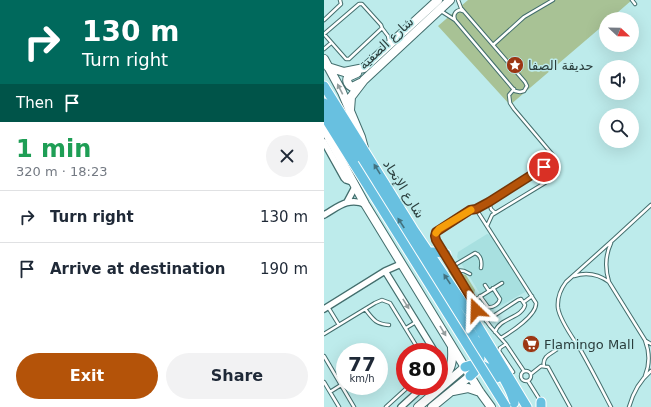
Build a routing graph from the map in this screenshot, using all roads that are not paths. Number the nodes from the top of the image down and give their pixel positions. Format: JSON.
{"nodes":[{"id":1,"x":340,"y":0,"type":"edge"},
{"id":2,"x":438,"y":0,"type":"edge"},
{"id":3,"x":450,"y":0,"type":"edge"},
{"id":4,"x":458,"y":0,"type":"edge"},
{"id":5,"x":553,"y":0,"type":"edge"},
{"id":6,"x":632,"y":0,"type":"edge"},
{"id":7,"x":635,"y":4,"type":"dead end"},
{"id":8,"x":439,"y":10,"type":"junction"},
{"id":9,"x":464,"y":11,"type":"junction"},
{"id":10,"x":324,"y":20,"type":"edge"},
{"id":11,"x":455,"y":20,"type":"junction"},
{"id":12,"x":382,"y":28,"type":"junction"},
{"id":13,"x":387,"y":33,"type":"junction"},
{"id":14,"x":400,"y":35,"type":"junction"},
{"id":15,"x":331,"y":43,"type":"junction"},
{"id":16,"x":493,"y":45,"type":"junction"},
{"id":17,"x":387,"y":48,"type":"junction"},
{"id":18,"x":324,"y":49,"type":"edge"},
{"id":19,"x":326,"y":63,"type":"edge"},
{"id":20,"x":364,"y":68,"type":"junction"},
{"id":21,"x":364,"y":80,"type":"junction"},
{"id":22,"x":324,"y":86,"type":"edge"},
{"id":23,"x":514,"y":89,"type":"junction"},
{"id":24,"x":324,"y":103,"type":"edge"},
{"id":25,"x":350,"y":110,"type":"junction"},
{"id":26,"x":324,"y":116,"type":"edge"},
{"id":27,"x":324,"y":129,"type":"edge"},
{"id":28,"x":324,"y":142,"type":"edge"},
{"id":29,"x":365,"y":151,"type":"junction"},
{"id":30,"x":554,"y":171,"type":"junction"},
{"id":31,"x":354,"y":185,"type":"junction"},
{"id":32,"x":347,"y":202,"type":"junction"},
{"id":33,"x":489,"y":202,"type":"junction"},
{"id":34,"x":365,"y":204,"type":"junction"},
{"id":35,"x":651,"y":205,"type":"edge"},
{"id":36,"x":476,"y":209,"type":"junction"},
{"id":37,"x":495,"y":213,"type":"junction"},
{"id":38,"x":324,"y":215,"type":"edge"},
{"id":39,"x":487,"y":226,"type":"junction"},
{"id":40,"x":614,"y":239,"type":"junction"},
{"id":41,"x":429,"y":252,"type":"junction"},
{"id":42,"x":446,"y":254,"type":"junction"},
{"id":43,"x":401,"y":264,"type":"junction"},
{"id":44,"x":453,"y":266,"type":"junction"},
{"id":45,"x":481,"y":268,"type":"dead end"},
{"id":46,"x":455,"y":270,"type":"junction"},
{"id":47,"x":385,"y":271,"type":"junction"},
{"id":48,"x":470,"y":274,"type":"dead end"},
{"id":49,"x":571,"y":278,"type":"junction"},
{"id":50,"x":610,"y":282,"type":"junction"},
{"id":51,"x":502,"y":283,"type":"dead end"},
{"id":52,"x":485,"y":285,"type":"dead end"},
{"id":53,"x":493,"y":288,"type":"junction"},
{"id":54,"x":489,"y":290,"type":"junction"},
{"id":55,"x":480,"y":296,"type":"junction"},
{"id":56,"x":532,"y":296,"type":"junction"},
{"id":57,"x":524,"y":302,"type":"junction"},
{"id":58,"x":475,"y":304,"type":"junction"},
{"id":59,"x":326,"y":308,"type":"edge"},
{"id":60,"x":365,"y":309,"type":"junction"},
{"id":61,"x":473,"y":318,"type":"junction"},
{"id":62,"x":417,"y":321,"type":"junction"},
{"id":63,"x":486,"y":321,"type":"junction"},
{"id":64,"x":339,"y":325,"type":"junction"},
{"id":65,"x":389,"y":325,"type":"dead end"},
{"id":66,"x":406,"y":328,"type":"junction"},
{"id":67,"x":495,"y":333,"type":"junction"},
{"id":68,"x":324,"y":334,"type":"edge"},
{"id":69,"x":474,"y":337,"type":"junction"},
{"id":70,"x":501,"y":338,"type":"junction"},
{"id":71,"x":645,"y":340,"type":"junction"},
{"id":72,"x":415,"y":343,"type":"edge"},
{"id":73,"x":430,"y":343,"type":"edge"},
{"id":74,"x":506,"y":344,"type":"junction"},
{"id":75,"x":651,"y":344,"type":"edge"},
{"id":76,"x":452,"y":347,"type":"junction"},
{"id":77,"x":556,"y":350,"type":"dead end"},
{"id":78,"x":324,"y":356,"type":"edge"},
{"id":79,"x":480,"y":364,"type":"junction"},
{"id":80,"x":544,"y":366,"type":"junction"},
{"id":81,"x":462,"y":370,"type":"junction"},
{"id":82,"x":524,"y":371,"type":"junction"},
{"id":83,"x":651,"y":371,"type":"edge"},
{"id":84,"x":513,"y":372,"type":"dead end"},
{"id":85,"x":448,"y":373,"type":"edge"},
{"id":86,"x":531,"y":374,"type":"junction"},
{"id":87,"x":336,"y":376,"type":"edge"},
{"id":88,"x":495,"y":376,"type":"junction"},
{"id":89,"x":645,"y":376,"type":"junction"},
{"id":90,"x":467,"y":378,"type":"junction"},
{"id":91,"x":448,"y":380,"type":"edge"},
{"id":92,"x":528,"y":381,"type":"junction"},
{"id":93,"x":324,"y":382,"type":"edge"},
{"id":94,"x":336,"y":388,"type":"edge"},
{"id":95,"x":330,"y":392,"type":"junction"},
{"id":96,"x":450,"y":392,"type":"junction"},
{"id":97,"x":480,"y":392,"type":"junction"},
{"id":98,"x":347,"y":395,"type":"edge"},
{"id":99,"x":399,"y":395,"type":"edge"},
{"id":100,"x":414,"y":395,"type":"edge"},
{"id":101,"x":430,"y":395,"type":"edge"},
{"id":102,"x":542,"y":405,"type":"edge"},
{"id":103,"x":490,"y":406,"type":"edge"},
{"id":104,"x":512,"y":406,"type":"edge"},
{"id":105,"x":339,"y":407,"type":"edge"},
{"id":106,"x":354,"y":407,"type":"edge"},
{"id":107,"x":386,"y":407,"type":"edge"},
{"id":108,"x":401,"y":407,"type":"edge"},
{"id":109,"x":418,"y":407,"type":"edge"},
{"id":110,"x":432,"y":407,"type":"edge"},
{"id":111,"x":527,"y":407,"type":"edge"},
{"id":112,"x":570,"y":407,"type":"edge"},
{"id":113,"x":611,"y":407,"type":"edge"},
{"id":114,"x":629,"y":407,"type":"edge"}],
"edges":[{"from":1,"to":10,"type":"lane"},
{"from":2,"to":14,"type":"main road","name":"شارع الصفية"},
{"from":3,"to":8,"type":"main road","name":"شارع الصفية"},
{"from":4,"to":9,"type":"lane"},
{"from":5,"to":16,"type":"lane"},
{"from":6,"to":7,"type":"lane"},
{"from":8,"to":11,"type":"lane"},
{"from":8,"to":21,"type":"main road","name":"شارع الصفية"},
{"from":9,"to":11,"type":"lane"},
{"from":9,"to":16,"type":"lane"},
{"from":11,"to":23,"type":"lane"},
{"from":12,"to":13,"type":"lane"},
{"from":12,"to":15,"type":"lane"},
{"from":12,"to":15,"type":"lane"},
{"from":13,"to":14,"type":"lane"},
{"from":13,"to":17,"type":"lane"},
{"from":14,"to":17,"type":"main road","name":"شارع الصفية"},
{"from":15,"to":18,"type":"lane"},
{"from":16,"to":23,"type":"lane"},
{"from":17,"to":20,"type":"main road","name":"شارع الصفية"},
{"from":19,"to":20,"type":"main road","name":"شارع الصفية"},
{"from":25,"to":19,"type":"main road","one_way":true},
{"from":20,"to":21,"type":"main road"},
{"from":21,"to":25,"type":"main road","name":"شارع الصفية"},
{"from":22,"to":29,"type":"highway","name":"شارع الإتحاد"},
{"from":23,"to":30,"type":"lane"},
{"from":69,"to":24,"type":"highway","one_way":true},
{"from":25,"to":29,"type":"main road"},
{"from":26,"to":104,"type":"highway","bridge":true},
{"from":27,"to":31,"type":"main road"},
{"from":28,"to":31,"type":"street"},
{"from":41,"to":29,"type":"highway","name":"شارع الإتحاد","one_way":true},
{"from":30,"to":33,"type":"lane"},
{"from":30,"to":37,"type":"lane"},
{"from":31,"to":32,"type":"street"},
{"from":31,"to":34,"type":"main road"},
{"from":32,"to":34,"type":"street"},
{"from":32,"to":38,"type":"street"},
{"from":33,"to":36,"type":"lane"},
{"from":33,"to":37,"type":"lane"},
{"from":34,"to":43,"type":"main road"},
{"from":35,"to":40,"type":"lane"},
{"from":36,"to":39,"type":"lane"},
{"from":36,"to":42,"type":"lane"},
{"from":37,"to":39,"type":"lane"},
{"from":39,"to":56,"type":"lane"},
{"from":40,"to":49,"type":"lane"},
{"from":40,"to":50,"type":"lane"},
{"from":41,"to":42,"type":"highway"},
{"from":61,"to":41,"type":"highway","name":"شارع الإتحاد","one_way":true},
{"from":42,"to":44,"type":"lane"},
{"from":43,"to":47,"type":"street"},
{"from":43,"to":76,"type":"main road","one_way":true},
{"from":44,"to":45,"type":"lane"},
{"from":44,"to":46,"type":"lane"},
{"from":46,"to":48,"type":"lane"},
{"from":46,"to":58,"type":"lane"},
{"from":47,"to":59,"type":"street"},
{"from":47,"to":62,"type":"street","one_way":true},
{"from":49,"to":50,"type":"lane"},
{"from":49,"to":113,"type":"lane"},
{"from":50,"to":71,"type":"lane"},
{"from":51,"to":53,"type":"lane"},
{"from":52,"to":54,"type":"lane"},
{"from":53,"to":54,"type":"lane"},
{"from":53,"to":55,"type":"lane"},
{"from":54,"to":55,"type":"lane"},
{"from":55,"to":58,"type":"lane"},
{"from":56,"to":57,"type":"lane"},
{"from":56,"to":70,"type":"lane"},
{"from":57,"to":63,"type":"lane"},
{"from":57,"to":67,"type":"lane"},
{"from":58,"to":61,"type":"highway"},
{"from":58,"to":63,"type":"lane"},
{"from":59,"to":64,"type":"lane"},
{"from":60,"to":64,"type":"lane"},
{"from":60,"to":65,"type":"lane"},
{"from":60,"to":66,"type":"lane"},
{"from":61,"to":111,"type":"highway","name":"شارع الإتحاد"},
{"from":62,"to":66,"type":"lane"},
{"from":62,"to":73,"type":"street"},
{"from":63,"to":67,"type":"lane"},
{"from":64,"to":68,"type":"lane"},
{"from":66,"to":72,"type":"lane"},
{"from":67,"to":70,"type":"lane"},
{"from":69,"to":76,"type":"main road"},
{"from":69,"to":79,"type":"highway"},
{"from":69,"to":104,"type":"highway"},
{"from":70,"to":74,"type":"lane"},
{"from":71,"to":75,"type":"lane"},
{"from":71,"to":89,"type":"lane"},
{"from":74,"to":82,"type":"lane"},
{"from":74,"to":84,"type":"lane"},
{"from":76,"to":81,"type":"main road"},
{"from":76,"to":85,"type":"main road"},
{"from":77,"to":80,"type":"lane"},
{"from":78,"to":87,"type":"lane"},
{"from":79,"to":81,"type":"highway"},
{"from":79,"to":88,"type":"highway"},
{"from":79,"to":90,"type":"highway"},
{"from":80,"to":86,"type":"lane"},
{"from":80,"to":112,"type":"lane"},
{"from":81,"to":90,"type":"main road"},
{"from":81,"to":91,"type":"main road"},
{"from":82,"to":86,"type":"lane"},
{"from":82,"to":92,"type":"lane"},
{"from":83,"to":89,"type":"lane"},
{"from":86,"to":92,"type":"lane"},
{"from":88,"to":103,"type":"main road"},
{"from":88,"to":104,"type":"highway"},
{"from":89,"to":114,"type":"lane"},
{"from":90,"to":96,"type":"main road"},
{"from":90,"to":97,"type":"main road"},
{"from":92,"to":102,"type":"lane"},
{"from":93,"to":95,"type":"lane"},
{"from":94,"to":95,"type":"lane"},
{"from":95,"to":105,"type":"lane"},
{"from":96,"to":97,"type":"main road"},
{"from":96,"to":110,"type":"main road"},
{"from":97,"to":103,"type":"main road"},
{"from":98,"to":106,"type":"lane"},
{"from":99,"to":107,"type":"lane"},
{"from":100,"to":108,"type":"street"},
{"from":101,"to":109,"type":"main road"}]}
